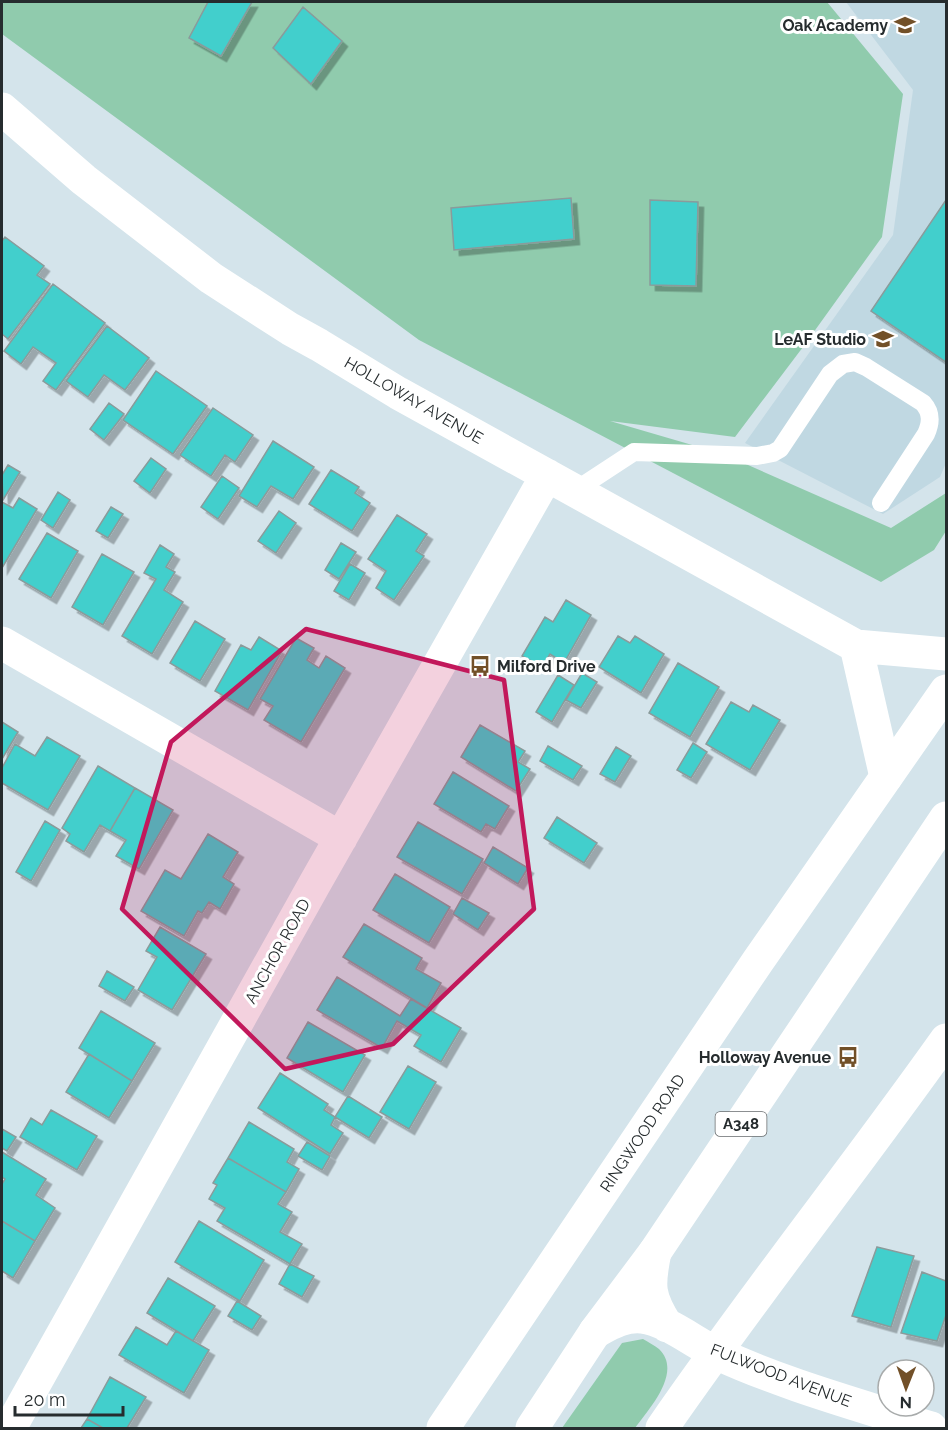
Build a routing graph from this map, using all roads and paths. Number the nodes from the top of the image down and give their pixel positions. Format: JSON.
{"nodes":[{"id":1,"x":2,"y":109,"type":"edge"},
{"id":2,"x":547,"y":475,"type":"junction"},
{"id":3,"x":576,"y":490,"type":"junction"},
{"id":4,"x":880,"y":503,"type":"dead end"},
{"id":5,"x":2,"y":643,"type":"edge"},
{"id":6,"x":856,"y":646,"type":"junction"},
{"id":7,"x":946,"y":654,"type":"edge"},
{"id":8,"x":946,"y":691,"type":"edge"},
{"id":9,"x":886,"y":777,"type":"junction"},
{"id":10,"x":946,"y":818,"type":"edge"},
{"id":11,"x":341,"y":838,"type":"junction"},
{"id":12,"x":946,"y":1040,"type":"edge"},
{"id":13,"x":655,"y":1252,"type":"junction"},
{"id":14,"x":667,"y":1326,"type":"junction"},
{"id":15,"x":595,"y":1332,"type":"junction"},
{"id":16,"x":715,"y":1352,"type":"junction"},
{"id":17,"x":10,"y":1428,"type":"edge"},
{"id":18,"x":443,"y":1428,"type":"edge"},
{"id":19,"x":532,"y":1428,"type":"edge"},
{"id":20,"x":662,"y":1428,"type":"edge"},
{"id":21,"x":931,"y":1428,"type":"edge"}],
"edges":[{"from":1,"to":2,"type":"main road","name":"HOLLOWAY AVENUE"},
{"from":2,"to":3,"type":"main road","name":"HOLLOWAY AVENUE"},
{"from":2,"to":11,"type":"main road","name":"ANCHOR ROAD"},
{"from":3,"to":4,"type":"lane"},
{"from":3,"to":6,"type":"main road","name":"HOLLOWAY AVENUE"},
{"from":5,"to":11,"type":"main road"},
{"from":6,"to":7,"type":"main road","name":"HOLLOWAY AVENUE"},
{"from":6,"to":9,"type":"main road"},
{"from":8,"to":9,"type":"main road","name":"RINGWOOD ROAD"},
{"from":9,"to":18,"type":"main road","name":"RINGWOOD ROAD"},
{"from":10,"to":13,"type":"main road","number":"A348"},
{"from":11,"to":17,"type":"main road","name":"ANCHOR ROAD"},
{"from":12,"to":16,"type":"main road"},
{"from":13,"to":14,"type":"main road"},
{"from":13,"to":15,"type":"main road","number":"A348"},
{"from":14,"to":15,"type":"main road","name":"FULWOOD AVENUE"},
{"from":14,"to":16,"type":"main road","name":"FULWOOD AVENUE"},
{"from":15,"to":19,"type":"main road","number":"A348"},
{"from":16,"to":20,"type":"main road"},
{"from":16,"to":21,"type":"main road","name":"FULWOOD AVENUE"}]}
